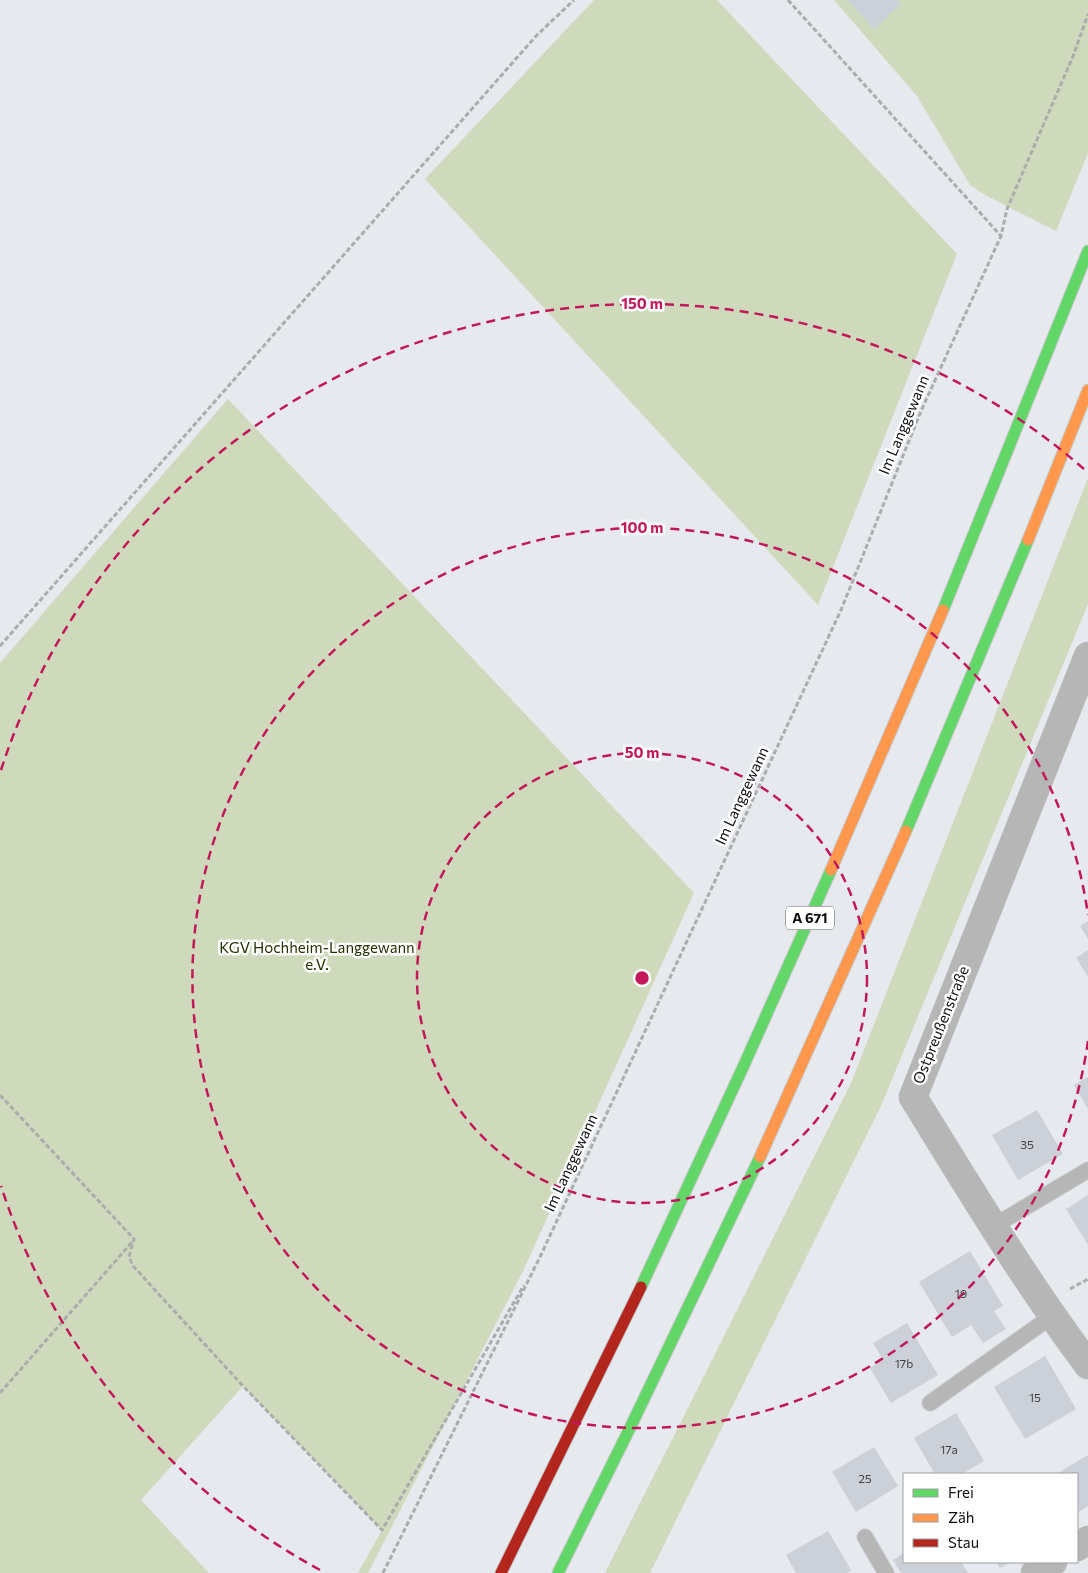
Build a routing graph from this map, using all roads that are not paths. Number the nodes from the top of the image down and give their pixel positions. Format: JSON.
{"nodes":[{"id":1,"x":1088,"y":251,"type":"edge"},
{"id":2,"x":1088,"y":390,"type":"edge"},
{"id":3,"x":1088,"y":656,"type":"edge"},
{"id":4,"x":1088,"y":1170,"type":"edge"},
{"id":5,"x":992,"y":1227,"type":"junction"},
{"id":6,"x":1052,"y":1316,"type":"junction"},
{"id":7,"x":1088,"y":1365,"type":"edge"},
{"id":8,"x":930,"y":1403,"type":"dead end"},
{"id":9,"x":865,"y":1537,"type":"dead end"},
{"id":10,"x":1051,"y":1563,"type":"edge"},
{"id":11,"x":501,"y":1573,"type":"edge"},
{"id":12,"x":558,"y":1573,"type":"edge"},
{"id":13,"x":886,"y":1573,"type":"edge"},
{"id":14,"x":1034,"y":1573,"type":"edge"}],
"edges":[{"from":1,"to":11,"type":"highway","number":"A 671"},
{"from":2,"to":12,"type":"highway"},
{"from":3,"to":5,"type":"street","name":"Ostpreußenstraße"},
{"from":4,"to":5,"type":"lane"},
{"from":5,"to":6,"type":"street","name":"Ostpreußenstraße"},
{"from":6,"to":7,"type":"street","name":"Ostpreußenstraße"},
{"from":6,"to":8,"type":"lane"},
{"from":9,"to":13,"type":"lane"},
{"from":10,"to":14,"type":"street"}]}
